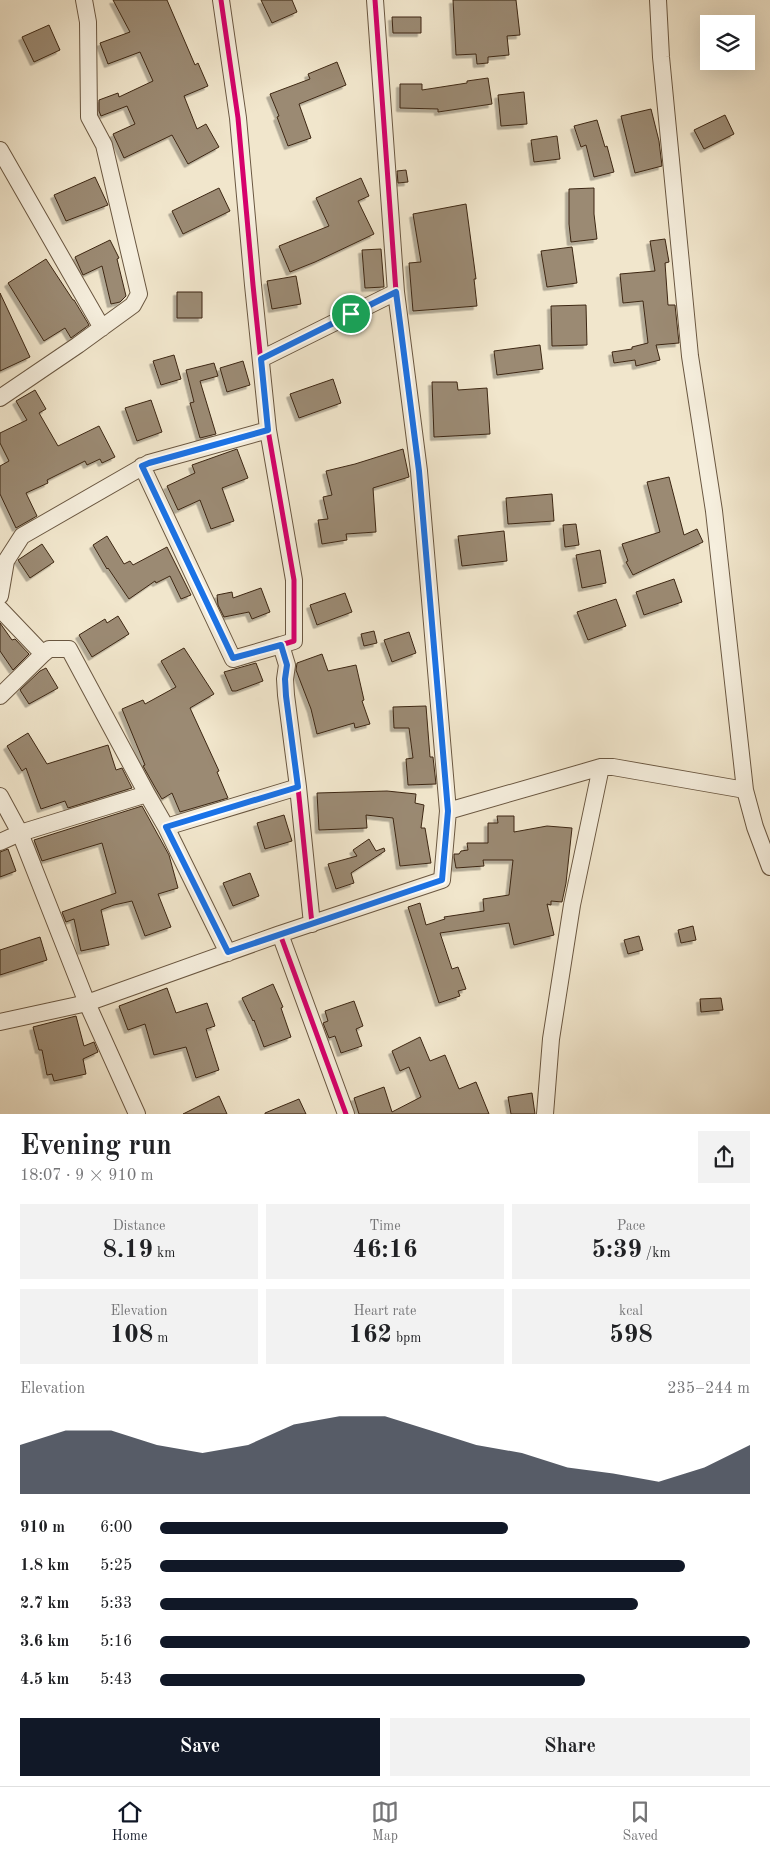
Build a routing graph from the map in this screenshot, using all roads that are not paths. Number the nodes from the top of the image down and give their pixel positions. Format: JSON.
{"nodes":[{"id":1,"x":84,"y":0,"type":"edge"},
{"id":2,"x":221,"y":0,"type":"edge"},
{"id":3,"x":375,"y":0,"type":"edge"},
{"id":4,"x":658,"y":0,"type":"edge"},
{"id":5,"x":0,"y":150,"type":"edge"},
{"id":6,"x":396,"y":292,"type":"junction"},
{"id":7,"x":102,"y":328,"type":"junction"},
{"id":8,"x":261,"y":359,"type":"junction"},
{"id":9,"x":0,"y":398,"type":"edge"},
{"id":10,"x":268,"y":430,"type":"junction"},
{"id":11,"x":142,"y":466,"type":"junction"},
{"id":12,"x":0,"y":596,"type":"edge"},
{"id":13,"x":0,"y":609,"type":"edge"},
{"id":14,"x":281,"y":645,"type":"junction"},
{"id":15,"x":43,"y":654,"type":"junction"},
{"id":16,"x":0,"y":696,"type":"edge"},
{"id":17,"x":601,"y":767,"type":"junction"},
{"id":18,"x":298,"y":787,"type":"junction"},
{"id":19,"x":745,"y":790,"type":"junction"},
{"id":20,"x":147,"y":794,"type":"junction"},
{"id":21,"x":0,"y":796,"type":"edge"},
{"id":22,"x":448,"y":811,"type":"junction"},
{"id":23,"x":166,"y":827,"type":"junction"},
{"id":24,"x":20,"y":834,"type":"junction"},
{"id":25,"x":0,"y":842,"type":"edge"},
{"id":26,"x":770,"y":867,"type":"edge"},
{"id":27,"x":312,"y":924,"type":"junction"},
{"id":28,"x":280,"y":934,"type":"junction"},
{"id":29,"x":228,"y":952,"type":"junction"},
{"id":30,"x":87,"y":1002,"type":"junction"},
{"id":31,"x":0,"y":1022,"type":"edge"},
{"id":32,"x":137,"y":1114,"type":"edge"},
{"id":33,"x":346,"y":1114,"type":"edge"},
{"id":34,"x":545,"y":1114,"type":"edge"}],
"edges":[{"from":1,"to":7,"type":"street"},
{"from":2,"to":8,"type":"street"},
{"from":3,"to":6,"type":"street"},
{"from":4,"to":19,"type":"street"},
{"from":5,"to":7,"type":"street"},
{"from":6,"to":8,"type":"street"},
{"from":6,"to":22,"type":"street"},
{"from":7,"to":9,"type":"street"},
{"from":8,"to":10,"type":"street"},
{"from":10,"to":11,"type":"street"},
{"from":10,"to":14,"type":"street"},
{"from":11,"to":12,"type":"street"},
{"from":11,"to":14,"type":"street"},
{"from":13,"to":15,"type":"street"},
{"from":14,"to":18,"type":"street"},
{"from":15,"to":16,"type":"street"},
{"from":15,"to":20,"type":"street"},
{"from":17,"to":19,"type":"street"},
{"from":17,"to":22,"type":"street"},
{"from":17,"to":34,"type":"street"},
{"from":18,"to":23,"type":"street"},
{"from":18,"to":27,"type":"street"},
{"from":19,"to":26,"type":"street"},
{"from":20,"to":23,"type":"street"},
{"from":20,"to":24,"type":"street"},
{"from":21,"to":24,"type":"street"},
{"from":22,"to":27,"type":"street"},
{"from":23,"to":29,"type":"street"},
{"from":24,"to":25,"type":"street"},
{"from":24,"to":30,"type":"street"},
{"from":27,"to":28,"type":"street"},
{"from":28,"to":29,"type":"street"},
{"from":28,"to":33,"type":"street"},
{"from":29,"to":30,"type":"street"},
{"from":30,"to":31,"type":"street"},
{"from":30,"to":32,"type":"street"}]}
